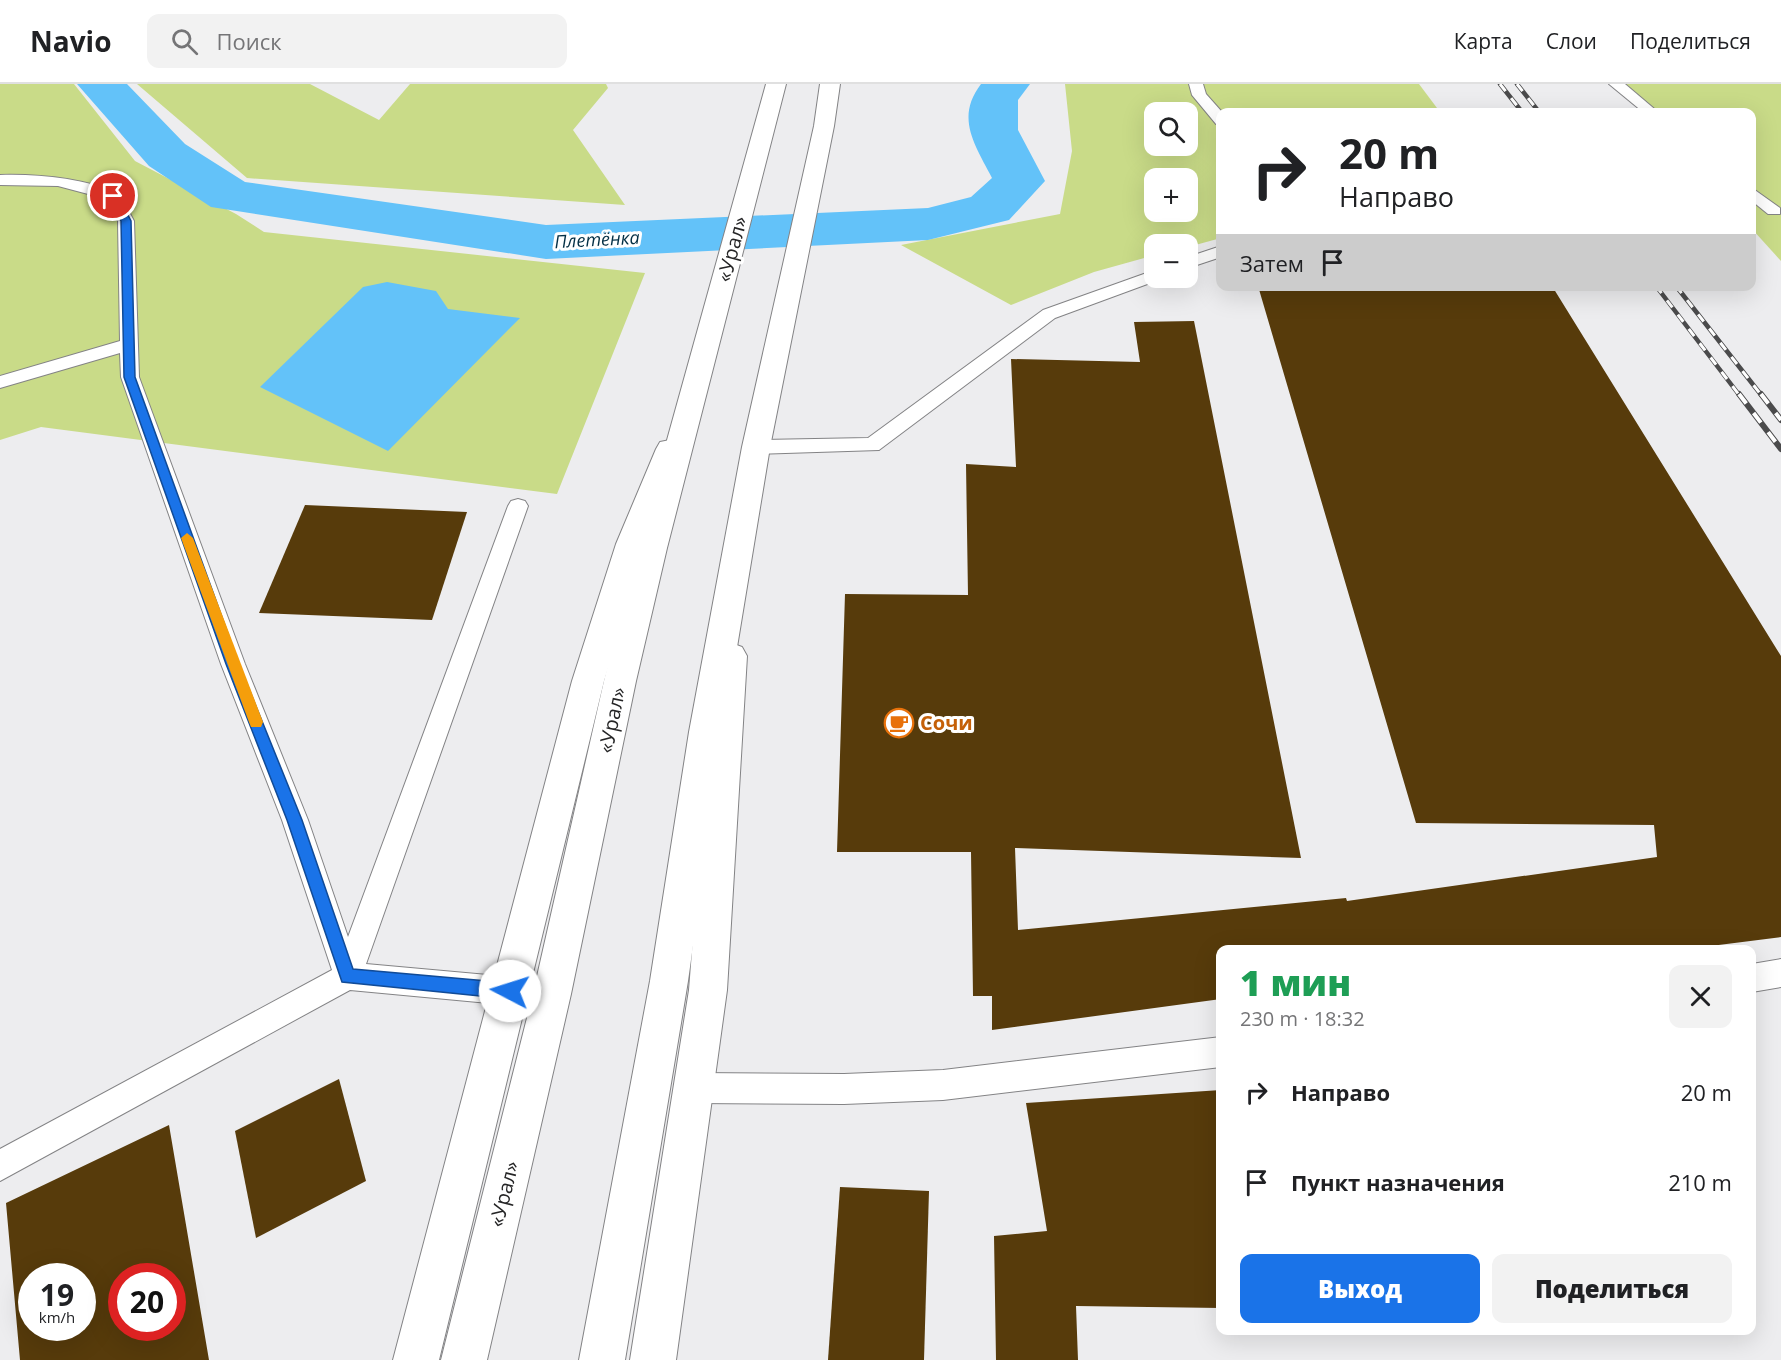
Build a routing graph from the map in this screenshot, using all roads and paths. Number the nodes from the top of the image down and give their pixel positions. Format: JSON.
{"nodes":[{"id":1,"x":776,"y":84,"type":"edge"},
{"id":2,"x":830,"y":84,"type":"edge"},
{"id":3,"x":1196,"y":84,"type":"edge"},
{"id":4,"x":1616,"y":84,"type":"edge"},
{"id":5,"x":1647,"y":108,"type":"edge"},
{"id":6,"x":1216,"y":115,"type":"edge"},
{"id":7,"x":0,"y":180,"type":"edge"},
{"id":8,"x":1756,"y":196,"type":"edge"},
{"id":9,"x":1774,"y":211,"type":"dead end"},
{"id":10,"x":1216,"y":253,"type":"edge"},
{"id":11,"x":1198,"y":259,"type":"edge"},
{"id":12,"x":1144,"y":279,"type":"edge"},
{"id":13,"x":129,"y":344,"type":"junction"},
{"id":14,"x":0,"y":382,"type":"edge"},
{"id":15,"x":693,"y":392,"type":"junction"},
{"id":16,"x":756,"y":447,"type":"junction"},
{"id":17,"x":518,"y":506,"type":"dead end"},
{"id":18,"x":739,"y":545,"type":"junction"},
{"id":19,"x":1781,"y":973,"type":"edge"},
{"id":20,"x":348,"y":976,"type":"junction"},
{"id":21,"x":1756,"y":977,"type":"edge"},
{"id":22,"x":510,"y":991,"type":"junction"},
{"id":23,"x":1216,"y":1053,"type":"edge"},
{"id":24,"x":694,"y":1088,"type":"junction"},
{"id":25,"x":0,"y":1166,"type":"edge"},
{"id":26,"x":416,"y":1360,"type":"edge"},
{"id":27,"x":464,"y":1360,"type":"edge"},
{"id":28,"x":602,"y":1360,"type":"edge"},
{"id":29,"x":653,"y":1360,"type":"edge"}],
"edges":[{"from":1,"to":15,"type":"main road","name":"«Урал»"},
{"from":2,"to":16,"type":"main road"},
{"from":3,"to":6,"type":"lane"},
{"from":4,"to":5,"type":"lane"},
{"from":7,"to":13,"type":"lane"},
{"from":8,"to":9,"type":"lane"},
{"from":10,"to":11,"type":"lane"},
{"from":12,"to":16,"type":"lane"},
{"from":13,"to":14,"type":"lane"},
{"from":13,"to":20,"type":"lane"},
{"from":15,"to":22,"type":"main road"},
{"from":15,"to":27,"type":"main road","name":"«Урал»"},
{"from":16,"to":18,"type":"main road"},
{"from":17,"to":20,"type":"lane"},
{"from":18,"to":24,"type":"main road"},
{"from":18,"to":28,"type":"main road"},
{"from":19,"to":21,"type":"lane"},
{"from":20,"to":22,"type":"lane"},
{"from":20,"to":25,"type":"lane"},
{"from":22,"to":26,"type":"main road"},
{"from":23,"to":24,"type":"lane"},
{"from":24,"to":29,"type":"main road"}]}
